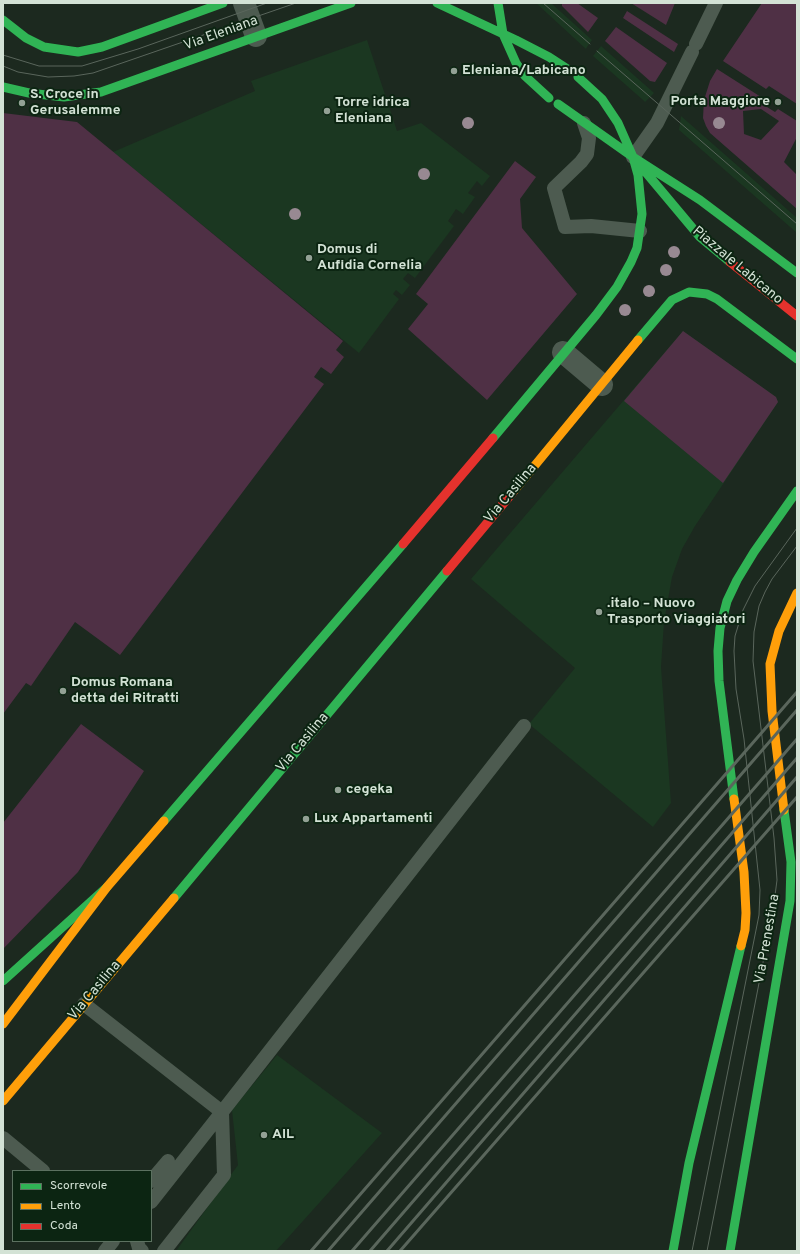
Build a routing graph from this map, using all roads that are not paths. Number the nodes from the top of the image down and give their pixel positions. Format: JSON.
{"nodes":[{"id":1,"x":223,"y":3,"type":"edge"},
{"id":2,"x":244,"y":3,"type":"edge"},
{"id":3,"x":351,"y":3,"type":"edge"},
{"id":4,"x":437,"y":3,"type":"edge"},
{"id":5,"x":498,"y":3,"type":"edge"},
{"id":6,"x":716,"y":3,"type":"edge"},
{"id":7,"x":3,"y":20,"type":"edge"},
{"id":8,"x":504,"y":34,"type":"junction"},
{"id":9,"x":256,"y":36,"type":"junction"},
{"id":10,"x":569,"y":70,"type":"dead end"},
{"id":11,"x":578,"y":77,"type":"dead end"},
{"id":12,"x":3,"y":87,"type":"edge"},
{"id":13,"x":549,"y":98,"type":"dead end"},
{"id":14,"x":558,"y":104,"type":"dead end"},
{"id":15,"x":584,"y":123,"type":"junction"},
{"id":16,"x":633,"y":157,"type":"junction"},
{"id":17,"x":640,"y":231,"type":"junction"},
{"id":18,"x":797,"y":273,"type":"edge"},
{"id":19,"x":797,"y":316,"type":"edge"},
{"id":20,"x":563,"y":352,"type":"junction"},
{"id":21,"x":797,"y":359,"type":"edge"},
{"id":22,"x":602,"y":385,"type":"junction"},
{"id":23,"x":797,"y":491,"type":"edge"},
{"id":24,"x":797,"y":593,"type":"edge"},
{"id":25,"x":524,"y":726,"type":"dead end"},
{"id":26,"x":107,"y":887,"type":"junction"},
{"id":27,"x":3,"y":981,"type":"edge"},
{"id":28,"x":84,"y":1004,"type":"junction"},
{"id":29,"x":3,"y":1024,"type":"edge"},
{"id":30,"x":3,"y":1101,"type":"edge"},
{"id":31,"x":222,"y":1112,"type":"junction"},
{"id":32,"x":3,"y":1138,"type":"edge"},
{"id":33,"x":168,"y":1161,"type":"dead end"},
{"id":34,"x":42,"y":1170,"type":"edge"},
{"id":35,"x":152,"y":1180,"type":"edge"},
{"id":36,"x":152,"y":1201,"type":"edge"},
{"id":37,"x":112,"y":1242,"type":"edge"},
{"id":38,"x":137,"y":1242,"type":"edge"},
{"id":39,"x":105,"y":1251,"type":"edge"},
{"id":40,"x":142,"y":1251,"type":"edge"},
{"id":41,"x":164,"y":1251,"type":"edge"},
{"id":42,"x":673,"y":1251,"type":"edge"},
{"id":43,"x":730,"y":1251,"type":"edge"}],
"edges":[{"from":1,"to":7,"type":"main road","name":"Via Eleniana"},
{"from":2,"to":9,"type":"street"},
{"from":3,"to":9,"type":"main road","name":"Via Eleniana"},
{"from":4,"to":8,"type":"main road"},
{"from":5,"to":8,"type":"main road"},
{"from":6,"to":16,"type":"lane"},
{"from":8,"to":10,"type":"main road"},
{"from":8,"to":13,"type":"main road"},
{"from":9,"to":12,"type":"main road","name":"Via Eleniana"},
{"from":11,"to":16,"type":"main road","name":"Piazzale Labicano"},
{"from":14,"to":15,"type":"main road","name":"Piazzale Labicano"},
{"from":15,"to":16,"type":"main road","name":"Piazzale Labicano"},
{"from":15,"to":17,"type":"lane"},
{"from":16,"to":17,"type":"main road"},
{"from":16,"to":18,"type":"main road","name":"Piazzale Labicano"},
{"from":16,"to":19,"type":"main road","name":"Piazzale Labicano"},
{"from":17,"to":20,"type":"main road"},
{"from":20,"to":22,"type":"street"},
{"from":20,"to":26,"type":"main road"},
{"from":21,"to":22,"type":"main road","name":"Via Casilina"},
{"from":22,"to":28,"type":"main road","name":"Via Casilina"},
{"from":23,"to":42,"type":"main road","name":"Via Prenestina"},
{"from":24,"to":43,"type":"main road","name":"Via Prenestina"},
{"from":25,"to":31,"type":"lane"},
{"from":26,"to":27,"type":"main road"},
{"from":26,"to":29,"type":"main road"},
{"from":28,"to":30,"type":"main road","name":"Via Casilina"},
{"from":28,"to":31,"type":"lane"},
{"from":31,"to":36,"type":"lane"},
{"from":31,"to":41,"type":"lane"},
{"from":32,"to":34,"type":"lane"},
{"from":33,"to":35,"type":"lane"},
{"from":37,"to":39,"type":"lane"},
{"from":38,"to":40,"type":"lane"}]}
